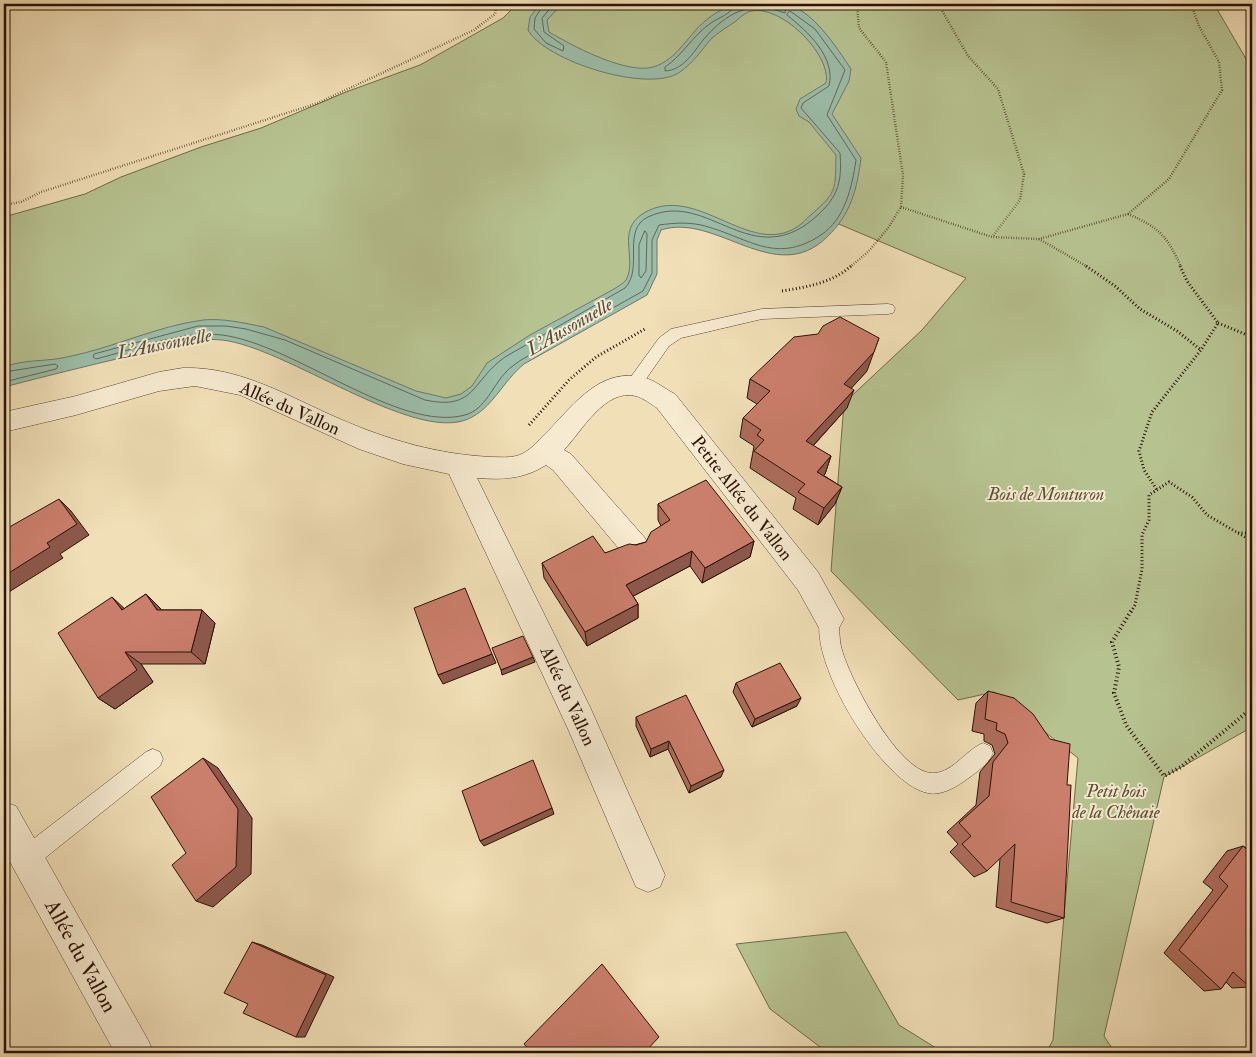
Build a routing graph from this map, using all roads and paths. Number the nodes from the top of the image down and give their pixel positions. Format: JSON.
{"nodes":[{"id":1,"x":497,"y":4,"type":"edge"},
{"id":2,"x":857,"y":4,"type":"edge"},
{"id":3,"x":934,"y":4,"type":"edge"},
{"id":4,"x":1191,"y":4,"type":"edge"},
{"id":5,"x":4,"y":204,"type":"edge"},
{"id":6,"x":901,"y":207,"type":"junction"},
{"id":7,"x":1128,"y":214,"type":"junction"},
{"id":8,"x":992,"y":237,"type":"junction"},
{"id":9,"x":1039,"y":239,"type":"junction"},
{"id":10,"x":782,"y":291,"type":"dead end"},
{"id":11,"x":888,"y":309,"type":"dead end"},
{"id":12,"x":1218,"y":323,"type":"junction"},
{"id":13,"x":654,"y":324,"type":"dead end"},
{"id":14,"x":1252,"y":337,"type":"edge"},
{"id":15,"x":1201,"y":350,"type":"junction"},
{"id":16,"x":638,"y":387,"type":"junction"},
{"id":17,"x":4,"y":422,"type":"edge"},
{"id":18,"x":525,"y":431,"type":"dead end"},
{"id":19,"x":545,"y":451,"type":"junction"},
{"id":20,"x":458,"y":465,"type":"junction"},
{"id":21,"x":1157,"y":490,"type":"junction"},
{"id":22,"x":1236,"y":533,"type":"junction"},
{"id":23,"x":1252,"y":533,"type":"edge"},
{"id":24,"x":1252,"y":542,"type":"edge"},
{"id":25,"x":635,"y":547,"type":"edge"},
{"id":26,"x":829,"y":619,"type":"joint"},
{"id":27,"x":1252,"y":708,"type":"edge"},
{"id":28,"x":984,"y":753,"type":"dead end"},
{"id":29,"x":153,"y":760,"type":"dead end"},
{"id":30,"x":4,"y":818,"type":"edge"},
{"id":31,"x":27,"y":858,"type":"junction"},
{"id":32,"x":648,"y":875,"type":"dead end"},
{"id":33,"x":4,"y":1050,"type":"edge"},
{"id":34,"x":10,"y":1053,"type":"edge"},
{"id":35,"x":135,"y":1053,"type":"edge"}],
"edges":[{"from":1,"to":5,"type":"path"},
{"from":2,"to":6,"type":"path"},
{"from":3,"to":8,"type":"path"},
{"from":4,"to":7,"type":"path"},
{"from":6,"to":8,"type":"path"},
{"from":6,"to":10,"type":"path"},
{"from":7,"to":9,"type":"path"},
{"from":7,"to":12,"type":"path"},
{"from":8,"to":9,"type":"path"},
{"from":9,"to":15,"type":"path"},
{"from":11,"to":16,"type":"lane"},
{"from":12,"to":14,"type":"path"},
{"from":12,"to":15,"type":"path"},
{"from":13,"to":18,"type":"path"},
{"from":15,"to":21,"type":"path"},
{"from":16,"to":19,"type":"street","name":"Allée du Vallon"},
{"from":16,"to":26,"type":"street","name":"Petite Allée du Vallon"},
{"from":17,"to":20,"type":"street","name":"Allée du Vallon"},
{"from":19,"to":20,"type":"street","name":"Allée du Vallon"},
{"from":19,"to":25,"type":"street"},
{"from":20,"to":32,"type":"street","name":"Allée du Vallon"},
{"from":21,"to":22,"type":"path"},
{"from":21,"to":27,"type":"path"},
{"from":22,"to":23,"type":"path"},
{"from":22,"to":24,"type":"path"},
{"from":26,"to":28,"type":"lane"},
{"from":29,"to":31,"type":"lane"},
{"from":30,"to":31,"type":"street","name":"Allée du Vallon"},
{"from":31,"to":35,"type":"street","name":"Allée du Vallon"},
{"from":33,"to":34,"type":"path"}]}
